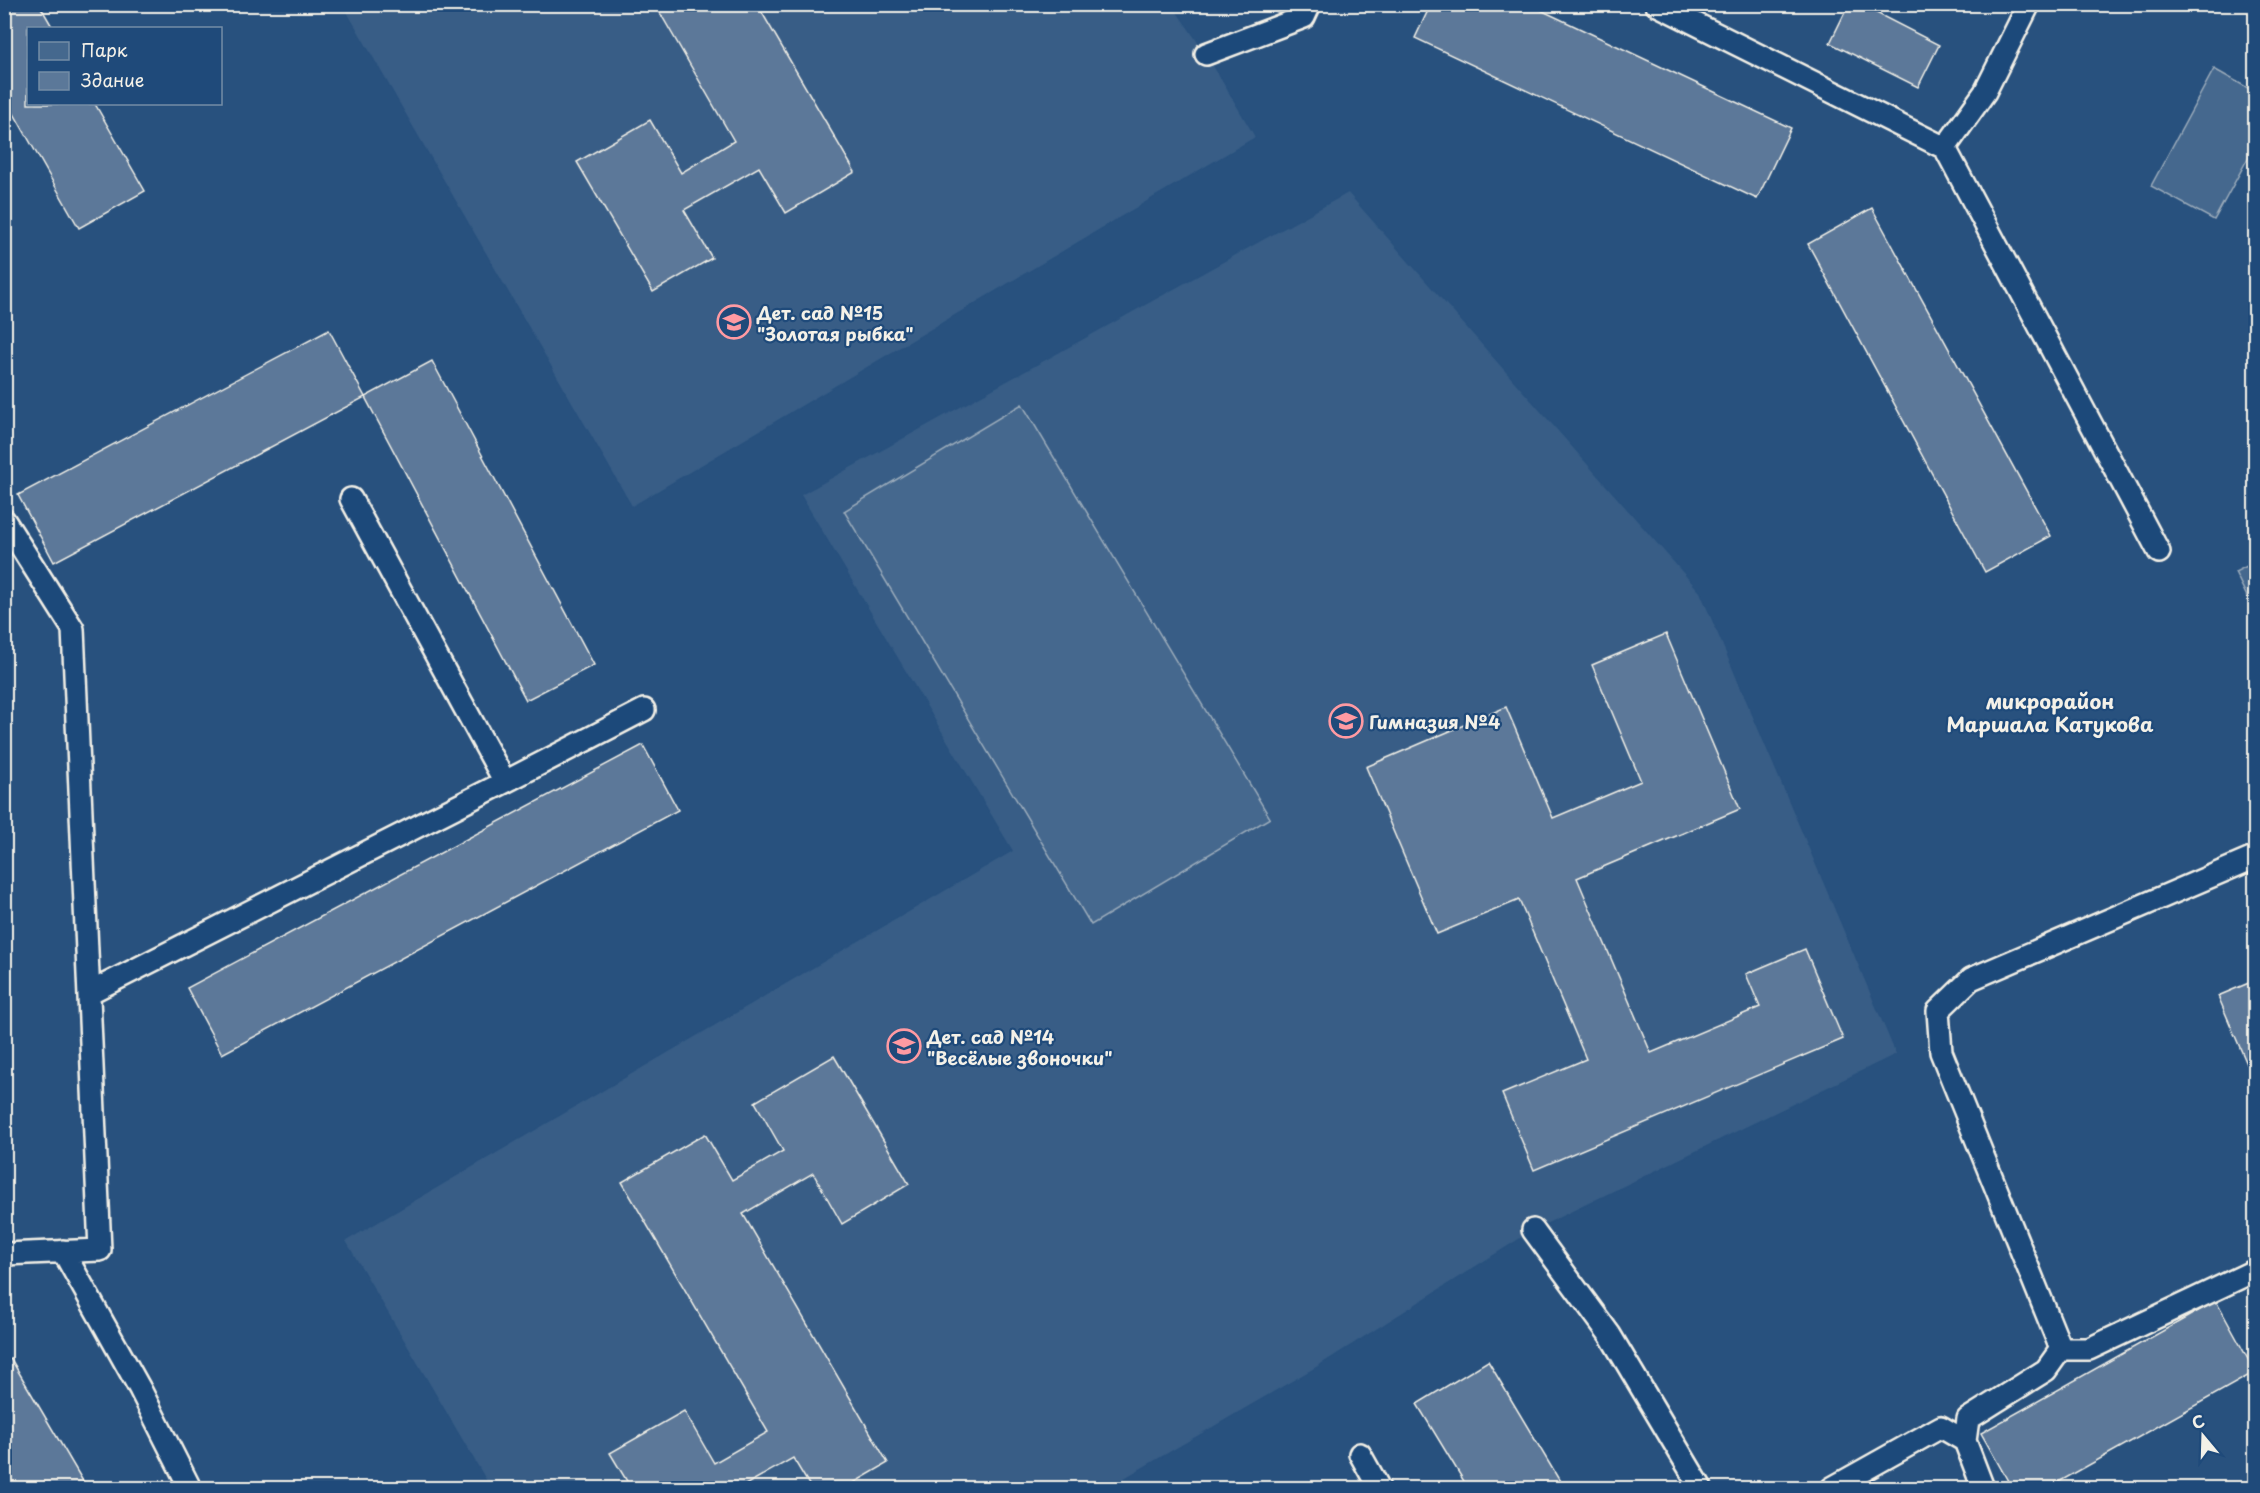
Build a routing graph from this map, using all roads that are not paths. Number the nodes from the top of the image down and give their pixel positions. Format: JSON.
{"nodes":[{"id":1,"x":1310,"y":4,"type":"edge"},
{"id":2,"x":1656,"y":4,"type":"edge"},
{"id":3,"x":2029,"y":4,"type":"edge"},
{"id":4,"x":1206,"y":54,"type":"dead end"},
{"id":5,"x":1946,"y":148,"type":"junction"},
{"id":6,"x":351,"y":499,"type":"dead end"},
{"id":7,"x":4,"y":520,"type":"edge"},
{"id":8,"x":2159,"y":552,"type":"dead end"},
{"id":9,"x":644,"y":711,"type":"dead end"},
{"id":10,"x":505,"y":782,"type":"junction"},
{"id":11,"x":2256,"y":857,"type":"edge"},
{"id":12,"x":89,"y":993,"type":"junction"},
{"id":13,"x":1533,"y":1230,"type":"dead end"},
{"id":14,"x":63,"y":1251,"type":"junction"},
{"id":15,"x":4,"y":1254,"type":"edge"},
{"id":16,"x":2256,"y":1270,"type":"edge"},
{"id":17,"x":2061,"y":1349,"type":"junction"},
{"id":18,"x":1965,"y":1441,"type":"junction"},
{"id":19,"x":1360,"y":1454,"type":"dead end"},
{"id":20,"x":190,"y":1488,"type":"edge"},
{"id":21,"x":1379,"y":1488,"type":"edge"},
{"id":22,"x":1701,"y":1488,"type":"edge"},
{"id":23,"x":1832,"y":1488,"type":"edge"},
{"id":24,"x":1983,"y":1488,"type":"edge"}],
"edges":[{"from":1,"to":4,"type":"lane"},
{"from":2,"to":5,"type":"lane"},
{"from":3,"to":5,"type":"lane"},
{"from":5,"to":8,"type":"lane"},
{"from":6,"to":10,"type":"lane"},
{"from":7,"to":12,"type":"lane"},
{"from":9,"to":10,"type":"lane"},
{"from":10,"to":12,"type":"lane"},
{"from":11,"to":17,"type":"lane"},
{"from":12,"to":14,"type":"lane"},
{"from":13,"to":22,"type":"lane"},
{"from":14,"to":15,"type":"lane"},
{"from":14,"to":20,"type":"lane"},
{"from":16,"to":17,"type":"lane"},
{"from":17,"to":18,"type":"lane"},
{"from":18,"to":23,"type":"lane"},
{"from":18,"to":24,"type":"lane"},
{"from":19,"to":21,"type":"lane"}]}
